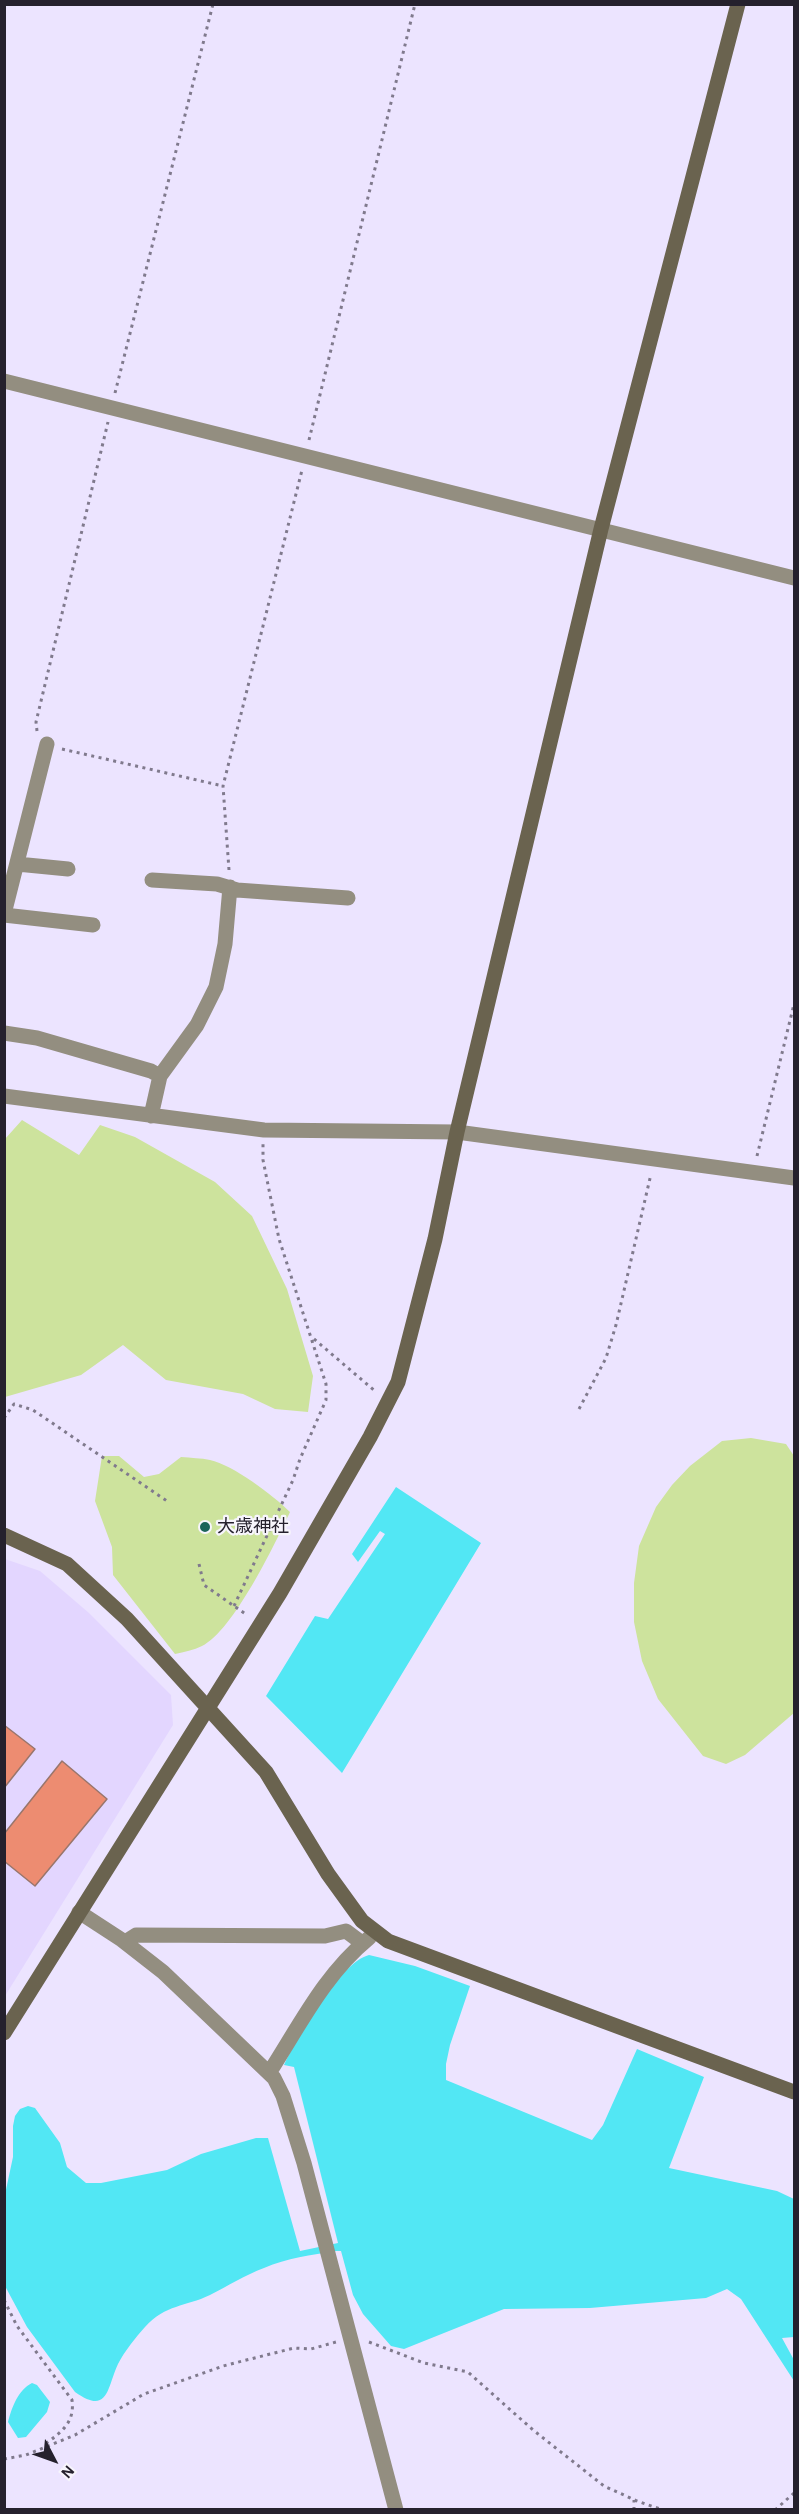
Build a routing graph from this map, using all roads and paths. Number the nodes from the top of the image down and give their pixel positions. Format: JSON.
{"nodes":[{"id":1,"x":213,"y":4,"type":"edge"},
{"id":2,"x":738,"y":4,"type":"edge"},
{"id":3,"x":4,"y":381,"type":"edge"},
{"id":4,"x":112,"y":407,"type":"junction"},
{"id":5,"x":601,"y":529,"type":"junction"},
{"id":6,"x":795,"y":578,"type":"edge"},
{"id":7,"x":47,"y":744,"type":"junction"},
{"id":8,"x":223,"y":786,"type":"dead end"},
{"id":9,"x":17,"y":864,"type":"junction"},
{"id":10,"x":68,"y":869,"type":"dead end"},
{"id":11,"x":152,"y":880,"type":"dead end"},
{"id":12,"x":230,"y":887,"type":"junction"},
{"id":13,"x":348,"y":898,"type":"dead end"},
{"id":14,"x":4,"y":915,"type":"edge"},
{"id":15,"x":93,"y":925,"type":"dead end"},
{"id":16,"x":795,"y":1004,"type":"edge"},
{"id":17,"x":4,"y":1033,"type":"edge"},
{"id":18,"x":160,"y":1076,"type":"junction"},
{"id":19,"x":4,"y":1096,"type":"edge"},
{"id":20,"x":151,"y":1116,"type":"junction"},
{"id":21,"x":264,"y":1130,"type":"junction"},
{"id":22,"x":457,"y":1132,"type":"junction"},
{"id":23,"x":655,"y":1158,"type":"junction"},
{"id":24,"x":753,"y":1172,"type":"junction"},
{"id":25,"x":795,"y":1178,"type":"edge"},
{"id":26,"x":312,"y":1338,"type":"junction"},
{"id":27,"x":389,"y":1400,"type":"junction"},
{"id":28,"x":579,"y":1409,"type":"dead end"},
{"id":29,"x":4,"y":1418,"type":"edge"},
{"id":30,"x":166,"y":1501,"type":"dead end"},
{"id":31,"x":4,"y":1535,"type":"edge"},
{"id":32,"x":199,"y":1564,"type":"dead end"},
{"id":33,"x":234,"y":1606,"type":"junction"},
{"id":34,"x":261,"y":1624,"type":"junction"},
{"id":35,"x":208,"y":1710,"type":"junction"},
{"id":36,"x":79,"y":1912,"type":"junction"},
{"id":37,"x":376,"y":1932,"type":"junction"},
{"id":38,"x":125,"y":1942,"type":"junction"},
{"id":39,"x":362,"y":1943,"type":"junction"},
{"id":40,"x":4,"y":2032,"type":"edge"},
{"id":41,"x":269,"y":2073,"type":"junction"},
{"id":42,"x":795,"y":2092,"type":"edge"},
{"id":43,"x":4,"y":2300,"type":"edge"},
{"id":44,"x":351,"y":2338,"type":"junction"},
{"id":45,"x":46,"y":2447,"type":"junction"},
{"id":46,"x":4,"y":2459,"type":"edge"},
{"id":47,"x":795,"y":2493,"type":"edge"},
{"id":48,"x":634,"y":2500,"type":"junction"},
{"id":49,"x":396,"y":2510,"type":"edge"},
{"id":50,"x":634,"y":2510,"type":"edge"},
{"id":51,"x":663,"y":2510,"type":"edge"},
{"id":52,"x":775,"y":2510,"type":"edge"}],
"edges":[{"from":1,"to":4,"type":"path"},
{"from":2,"to":5,"type":"street"},
{"from":3,"to":4,"type":"street"},
{"from":4,"to":5,"type":"street"},
{"from":4,"to":7,"type":"path"},
{"from":5,"to":6,"type":"street"},
{"from":5,"to":22,"type":"street"},
{"from":7,"to":8,"type":"path"},
{"from":7,"to":9,"type":"street"},
{"from":9,"to":10,"type":"street"},
{"from":9,"to":14,"type":"street"},
{"from":11,"to":12,"type":"street"},
{"from":12,"to":13,"type":"street"},
{"from":12,"to":18,"type":"street"},
{"from":14,"to":15,"type":"street"},
{"from":16,"to":24,"type":"path"},
{"from":17,"to":18,"type":"street"},
{"from":18,"to":20,"type":"street"},
{"from":19,"to":20,"type":"street"},
{"from":20,"to":21,"type":"street"},
{"from":21,"to":22,"type":"street"},
{"from":21,"to":26,"type":"path"},
{"from":22,"to":23,"type":"street"},
{"from":22,"to":27,"type":"street"},
{"from":23,"to":24,"type":"street"},
{"from":23,"to":28,"type":"path"},
{"from":24,"to":25,"type":"street"},
{"from":26,"to":27,"type":"path"},
{"from":26,"to":33,"type":"path"},
{"from":27,"to":34,"type":"street"},
{"from":29,"to":30,"type":"path"},
{"from":31,"to":35,"type":"street"},
{"from":32,"to":33,"type":"path"},
{"from":33,"to":34,"type":"path"},
{"from":34,"to":35,"type":"street"},
{"from":35,"to":36,"type":"street"},
{"from":35,"to":37,"type":"street"},
{"from":36,"to":38,"type":"street"},
{"from":36,"to":40,"type":"street"},
{"from":37,"to":39,"type":"street"},
{"from":37,"to":42,"type":"street"},
{"from":38,"to":39,"type":"street"},
{"from":38,"to":41,"type":"street"},
{"from":39,"to":41,"type":"street"},
{"from":41,"to":44,"type":"street"},
{"from":43,"to":45,"type":"path"},
{"from":44,"to":45,"type":"path"},
{"from":44,"to":48,"type":"path"},
{"from":44,"to":49,"type":"street"},
{"from":45,"to":46,"type":"path"},
{"from":47,"to":52,"type":"path"},
{"from":48,"to":50,"type":"path"},
{"from":48,"to":51,"type":"path"}]}
